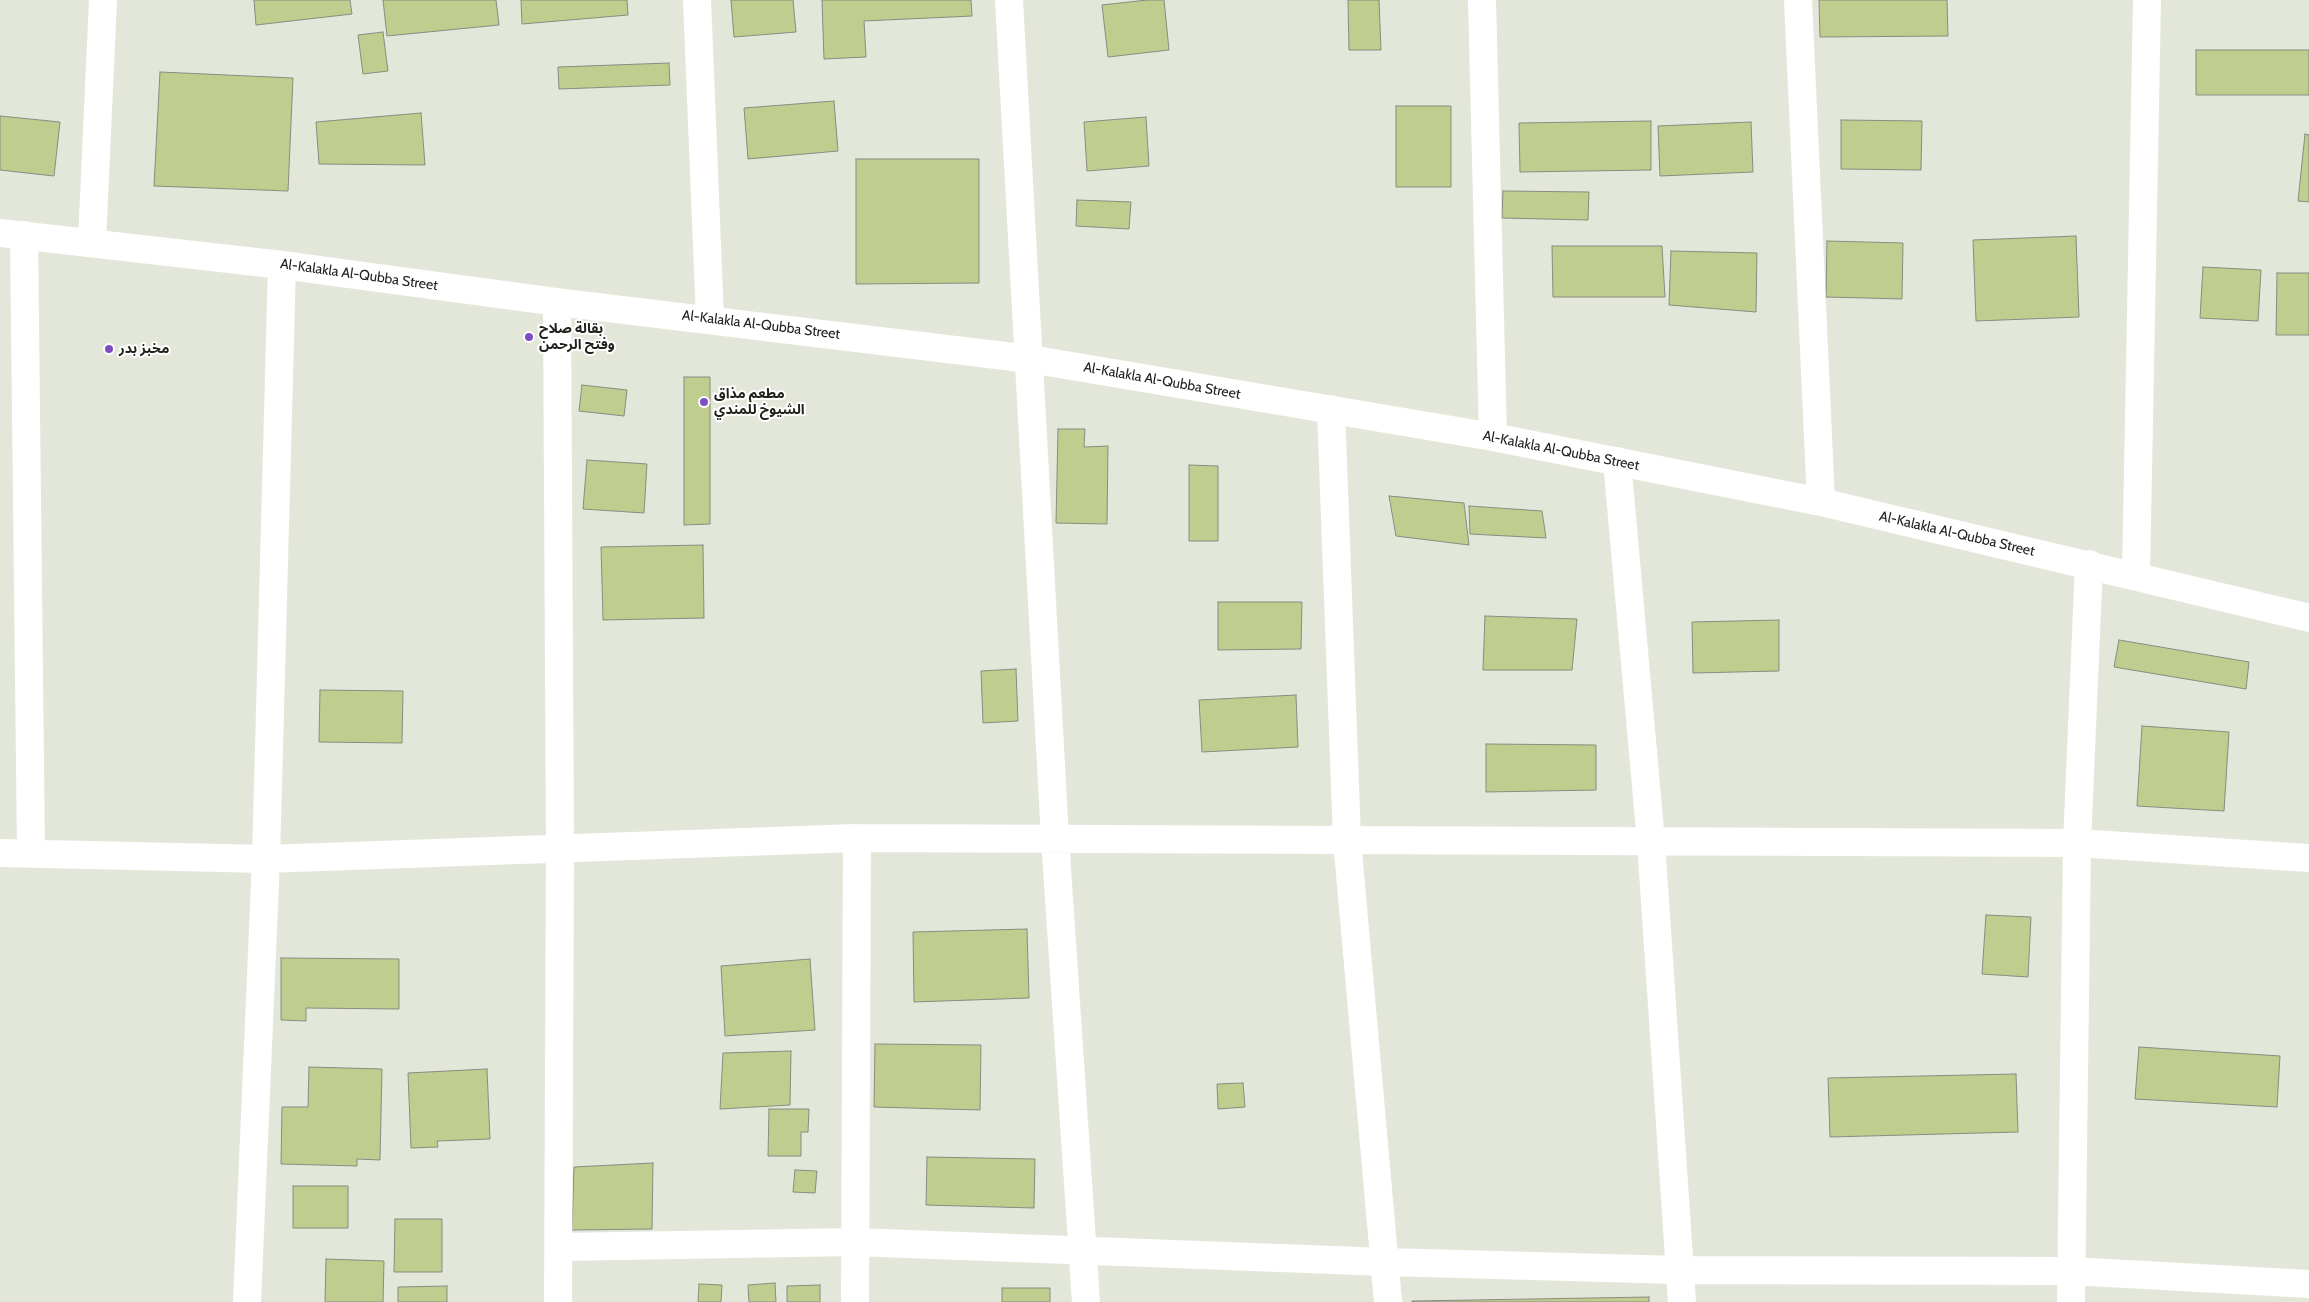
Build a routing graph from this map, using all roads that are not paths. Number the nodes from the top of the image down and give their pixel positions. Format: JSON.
{"nodes":[{"id":1,"x":103,"y":0,"type":"edge"},
{"id":2,"x":697,"y":0,"type":"edge"},
{"id":3,"x":1009,"y":0,"type":"edge"},
{"id":4,"x":1482,"y":0,"type":"edge"},
{"id":5,"x":1798,"y":0,"type":"edge"},
{"id":6,"x":2147,"y":0,"type":"edge"},
{"id":7,"x":12,"y":234,"type":"edge"},
{"id":8,"x":92,"y":242,"type":"junction"},
{"id":9,"x":282,"y":265,"type":"junction"},
{"id":10,"x":557,"y":302,"type":"junction"},
{"id":11,"x":710,"y":319,"type":"junction"},
{"id":12,"x":1030,"y":359,"type":"junction"},
{"id":13,"x":1331,"y":409,"type":"junction"},
{"id":14,"x":1493,"y":438,"type":"junction"},
{"id":15,"x":1616,"y":461,"type":"junction"},
{"id":16,"x":1822,"y":502,"type":"junction"},
{"id":17,"x":2089,"y":564,"type":"junction"},
{"id":18,"x":2136,"y":576,"type":"junction"},
{"id":19,"x":2309,"y":618,"type":"edge"},
{"id":20,"x":857,"y":838,"type":"junction"},
{"id":21,"x":1055,"y":838,"type":"junction"},
{"id":22,"x":1348,"y":840,"type":"junction"},
{"id":23,"x":1651,"y":842,"type":"junction"},
{"id":24,"x":2077,"y":843,"type":"junction"},
{"id":25,"x":560,"y":849,"type":"junction"},
{"id":26,"x":0,"y":853,"type":"edge"},
{"id":27,"x":31,"y":853,"type":"junction"},
{"id":28,"x":2309,"y":858,"type":"edge"},
{"id":29,"x":266,"y":859,"type":"junction"},
{"id":30,"x":855,"y":1242,"type":"junction"},
{"id":31,"x":560,"y":1247,"type":"junction"},
{"id":32,"x":1082,"y":1252,"type":"junction"},
{"id":33,"x":1386,"y":1262,"type":"junction"},
{"id":34,"x":1679,"y":1270,"type":"junction"},
{"id":35,"x":2072,"y":1271,"type":"junction"},
{"id":36,"x":2309,"y":1284,"type":"edge"},
{"id":37,"x":246,"y":1302,"type":"edge"},
{"id":38,"x":558,"y":1302,"type":"edge"},
{"id":39,"x":855,"y":1302,"type":"edge"},
{"id":40,"x":1086,"y":1302,"type":"edge"},
{"id":41,"x":1388,"y":1302,"type":"edge"},
{"id":42,"x":1682,"y":1302,"type":"edge"},
{"id":43,"x":2071,"y":1302,"type":"edge"}],
"edges":[{"from":1,"to":8,"type":"street"},
{"from":2,"to":11,"type":"street"},
{"from":3,"to":12,"type":"street"},
{"from":4,"to":14,"type":"street"},
{"from":5,"to":16,"type":"street"},
{"from":6,"to":18,"type":"street"},
{"from":7,"to":8,"type":"street","name":"Al-Kalakla Al-Qubba Street"},
{"from":7,"to":27,"type":"street"},
{"from":8,"to":9,"type":"street","name":"Al-Kalakla Al-Qubba Street"},
{"from":9,"to":10,"type":"street","name":"Al-Kalakla Al-Qubba Street"},
{"from":9,"to":29,"type":"street"},
{"from":10,"to":11,"type":"street","name":"Al-Kalakla Al-Qubba Street"},
{"from":10,"to":25,"type":"street"},
{"from":11,"to":12,"type":"street","name":"Al-Kalakla Al-Qubba Street"},
{"from":12,"to":13,"type":"street","name":"Al-Kalakla Al-Qubba Street"},
{"from":12,"to":21,"type":"street"},
{"from":13,"to":14,"type":"street","name":"Al-Kalakla Al-Qubba Street"},
{"from":13,"to":22,"type":"street"},
{"from":14,"to":15,"type":"street","name":"Al-Kalakla Al-Qubba Street"},
{"from":15,"to":16,"type":"street","name":"Al-Kalakla Al-Qubba Street"},
{"from":15,"to":23,"type":"street"},
{"from":16,"to":17,"type":"street","name":"Al-Kalakla Al-Qubba Street"},
{"from":17,"to":18,"type":"street","name":"Al-Kalakla Al-Qubba Street"},
{"from":17,"to":24,"type":"street"},
{"from":18,"to":19,"type":"street","name":"Al-Kalakla Al-Qubba Street"},
{"from":20,"to":21,"type":"street"},
{"from":20,"to":25,"type":"street"},
{"from":20,"to":30,"type":"street"},
{"from":21,"to":22,"type":"street"},
{"from":21,"to":32,"type":"street"},
{"from":22,"to":23,"type":"street"},
{"from":22,"to":33,"type":"street"},
{"from":23,"to":24,"type":"street"},
{"from":23,"to":34,"type":"street"},
{"from":24,"to":28,"type":"street"},
{"from":24,"to":35,"type":"street"},
{"from":25,"to":29,"type":"street"},
{"from":25,"to":31,"type":"street"},
{"from":26,"to":27,"type":"street"},
{"from":27,"to":29,"type":"street"},
{"from":29,"to":37,"type":"street"},
{"from":30,"to":31,"type":"street"},
{"from":30,"to":32,"type":"street"},
{"from":30,"to":39,"type":"street"},
{"from":31,"to":38,"type":"street"},
{"from":32,"to":33,"type":"street"},
{"from":32,"to":40,"type":"street"},
{"from":33,"to":34,"type":"street"},
{"from":33,"to":41,"type":"street"},
{"from":34,"to":35,"type":"street"},
{"from":34,"to":42,"type":"street"},
{"from":35,"to":36,"type":"street"},
{"from":35,"to":43,"type":"street"}]}
